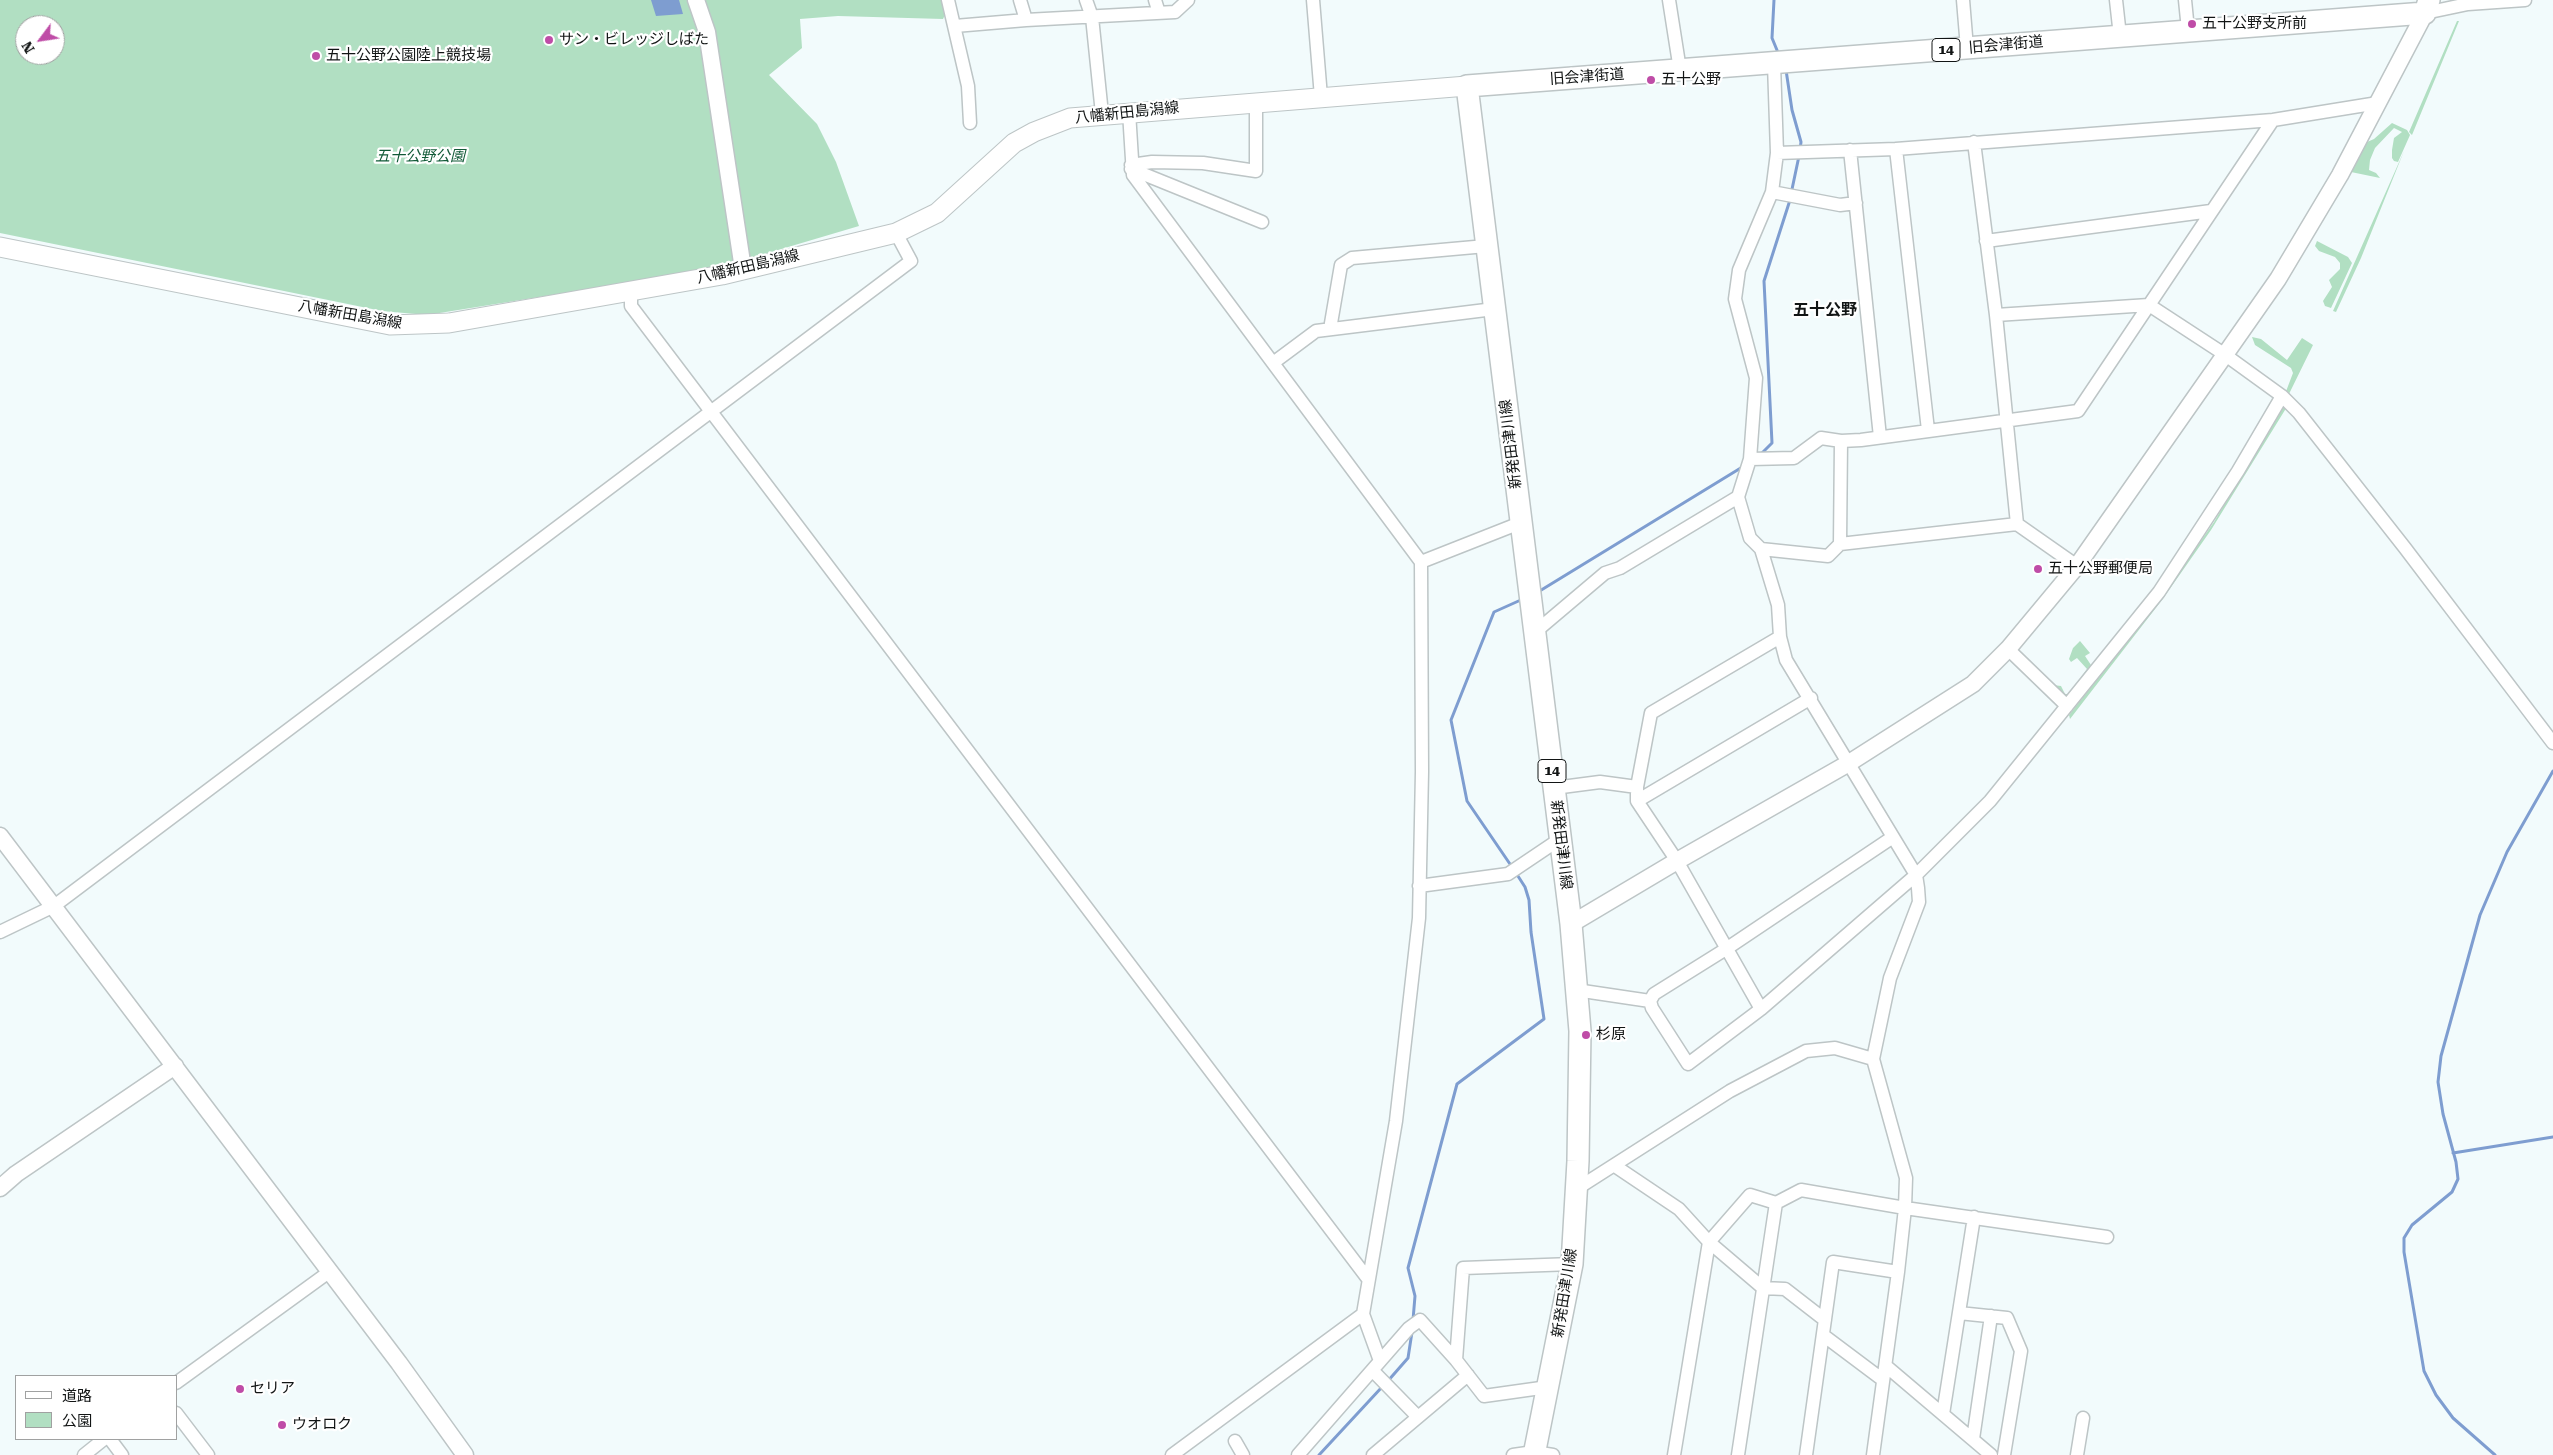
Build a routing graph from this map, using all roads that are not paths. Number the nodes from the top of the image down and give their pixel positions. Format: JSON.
{"nodes":[{"id":1,"x":696,"y":0,"type":"edge"},
{"id":2,"x":948,"y":0,"type":"edge"},
{"id":3,"x":1020,"y":0,"type":"edge"},
{"id":4,"x":1086,"y":0,"type":"edge"},
{"id":5,"x":1155,"y":0,"type":"edge"},
{"id":6,"x":1188,"y":0,"type":"edge"},
{"id":7,"x":1313,"y":0,"type":"edge"},
{"id":8,"x":1669,"y":0,"type":"edge"},
{"id":9,"x":1963,"y":0,"type":"edge"},
{"id":10,"x":2116,"y":0,"type":"edge"},
{"id":11,"x":2185,"y":0,"type":"edge"},
{"id":12,"x":2525,"y":0,"type":"edge"},
{"id":13,"x":2427,"y":6,"type":"edge"},
{"id":14,"x":1159,"y":13,"type":"junction"},
{"id":15,"x":1092,"y":17,"type":"junction"},
{"id":16,"x":1026,"y":20,"type":"junction"},
{"id":17,"x":956,"y":26,"type":"junction"},
{"id":18,"x":2188,"y":30,"type":"junction"},
{"id":19,"x":2120,"y":36,"type":"junction"},
{"id":20,"x":1967,"y":48,"type":"junction"},
{"id":21,"x":1774,"y":64,"type":"junction"},
{"id":22,"x":1680,"y":70,"type":"junction"},
{"id":23,"x":1467,"y":86,"type":"junction"},
{"id":24,"x":1321,"y":97,"type":"junction"},
{"id":25,"x":1256,"y":102,"type":"junction"},
{"id":26,"x":2378,"y":103,"type":"junction"},
{"id":27,"x":1129,"y":112,"type":"junction"},
{"id":28,"x":1102,"y":114,"type":"junction"},
{"id":29,"x":2273,"y":120,"type":"junction"},
{"id":30,"x":970,"y":123,"type":"dead end"},
{"id":31,"x":1974,"y":142,"type":"junction"},
{"id":32,"x":1896,"y":148,"type":"junction"},
{"id":33,"x":1850,"y":150,"type":"junction"},
{"id":34,"x":1777,"y":153,"type":"junction"},
{"id":35,"x":1131,"y":167,"type":"junction"},
{"id":36,"x":1772,"y":192,"type":"junction"},
{"id":37,"x":1856,"y":203,"type":"junction"},
{"id":38,"x":2211,"y":211,"type":"junction"},
{"id":39,"x":1262,"y":222,"type":"dead end"},
{"id":40,"x":896,"y":233,"type":"junction"},
{"id":41,"x":1986,"y":242,"type":"junction"},
{"id":42,"x":1486,"y":246,"type":"junction"},
{"id":43,"x":0,"y":247,"type":"edge"},
{"id":44,"x":743,"y":269,"type":"junction"},
{"id":45,"x":631,"y":292,"type":"junction"},
{"id":46,"x":2149,"y":305,"type":"junction"},
{"id":47,"x":1494,"y":309,"type":"junction"},
{"id":48,"x":1996,"y":315,"type":"junction"},
{"id":49,"x":1330,"y":329,"type":"junction"},
{"id":50,"x":2224,"y":354,"type":"junction"},
{"id":51,"x":1273,"y":363,"type":"junction"},
{"id":52,"x":2282,"y":396,"type":"junction"},
{"id":53,"x":713,"y":411,"type":"junction"},
{"id":54,"x":2007,"y":421,"type":"junction"},
{"id":55,"x":1928,"y":430,"type":"junction"},
{"id":56,"x":1880,"y":436,"type":"junction"},
{"id":57,"x":1841,"y":441,"type":"junction"},
{"id":58,"x":1750,"y":459,"type":"junction"},
{"id":59,"x":1738,"y":497,"type":"junction"},
{"id":60,"x":1520,"y":522,"type":"junction"},
{"id":61,"x":2017,"y":524,"type":"junction"},
{"id":62,"x":1840,"y":544,"type":"junction"},
{"id":63,"x":1761,"y":549,"type":"junction"},
{"id":64,"x":1421,"y":562,"type":"junction"},
{"id":65,"x":2077,"y":566,"type":"junction"},
{"id":66,"x":1534,"y":633,"type":"junction"},
{"id":67,"x":1780,"y":637,"type":"junction"},
{"id":68,"x":2008,"y":649,"type":"junction"},
{"id":69,"x":1811,"y":698,"type":"junction"},
{"id":70,"x":2067,"y":706,"type":"junction"},
{"id":71,"x":2553,"y":743,"type":"edge"},
{"id":72,"x":1849,"y":763,"type":"junction"},
{"id":73,"x":1637,"y":787,"type":"junction"},
{"id":74,"x":1554,"y":788,"type":"junction"},
{"id":75,"x":1637,"y":801,"type":"junction"},
{"id":76,"x":0,"y":836,"type":"edge"},
{"id":77,"x":1893,"y":837,"type":"junction"},
{"id":78,"x":1560,"y":839,"type":"junction"},
{"id":79,"x":1676,"y":861,"type":"junction"},
{"id":80,"x":1916,"y":875,"type":"junction"},
{"id":81,"x":1419,"y":886,"type":"junction"},
{"id":82,"x":54,"y":906,"type":"junction"},
{"id":83,"x":1571,"y":924,"type":"junction"},
{"id":84,"x":0,"y":932,"type":"edge"},
{"id":85,"x":1726,"y":950,"type":"junction"},
{"id":86,"x":1576,"y":990,"type":"junction"},
{"id":87,"x":1650,"y":1001,"type":"junction"},
{"id":88,"x":1761,"y":1009,"type":"junction"},
{"id":89,"x":1873,"y":1059,"type":"junction"},
{"id":90,"x":175,"y":1066,"type":"junction"},
{"id":91,"x":1615,"y":1166,"type":"junction"},
{"id":92,"x":0,"y":1188,"type":"edge"},
{"id":93,"x":1575,"y":1190,"type":"junction"},
{"id":94,"x":1776,"y":1203,"type":"junction"},
{"id":95,"x":1905,"y":1208,"type":"junction"},
{"id":96,"x":1974,"y":1217,"type":"junction"},
{"id":97,"x":2107,"y":1237,"type":"dead end"},
{"id":98,"x":1709,"y":1242,"type":"junction"},
{"id":99,"x":1572,"y":1264,"type":"junction"},
{"id":100,"x":329,"y":1272,"type":"junction"},
{"id":101,"x":1898,"y":1272,"type":"junction"},
{"id":102,"x":1368,"y":1279,"type":"junction"},
{"id":103,"x":1763,"y":1288,"type":"junction"},
{"id":104,"x":1959,"y":1313,"type":"junction"},
{"id":105,"x":1363,"y":1314,"type":"junction"},
{"id":106,"x":1991,"y":1316,"type":"junction"},
{"id":107,"x":1826,"y":1320,"type":"junction"},
{"id":108,"x":1823,"y":1335,"type":"junction"},
{"id":109,"x":1456,"y":1360,"type":"junction"},
{"id":110,"x":1376,"y":1366,"type":"junction"},
{"id":111,"x":1886,"y":1366,"type":"junction"},
{"id":112,"x":1468,"y":1374,"type":"junction"},
{"id":113,"x":1883,"y":1380,"type":"junction"},
{"id":114,"x":178,"y":1382,"type":"edge"},
{"id":115,"x":1548,"y":1387,"type":"junction"},
{"id":116,"x":1943,"y":1414,"type":"junction"},
{"id":117,"x":178,"y":1416,"type":"edge"},
{"id":118,"x":1418,"y":1417,"type":"junction"},
{"id":119,"x":2083,"y":1418,"type":"dead end"},
{"id":120,"x":1972,"y":1439,"type":"junction"},
{"id":121,"x":103,"y":1440,"type":"edge"},
{"id":122,"x":111,"y":1440,"type":"edge"},
{"id":123,"x":1235,"y":1441,"type":"dead end"},
{"id":124,"x":1540,"y":1454,"type":"edge"},
{"id":125,"x":84,"y":1455,"type":"edge"},
{"id":126,"x":122,"y":1455,"type":"edge"},
{"id":127,"x":208,"y":1455,"type":"edge"},
{"id":128,"x":465,"y":1455,"type":"edge"},
{"id":129,"x":1172,"y":1455,"type":"edge"},
{"id":130,"x":1243,"y":1455,"type":"edge"},
{"id":131,"x":1298,"y":1455,"type":"edge"},
{"id":132,"x":1373,"y":1455,"type":"edge"},
{"id":133,"x":1513,"y":1455,"type":"edge"},
{"id":134,"x":1674,"y":1455,"type":"edge"},
{"id":135,"x":1738,"y":1455,"type":"edge"},
{"id":136,"x":1806,"y":1455,"type":"edge"},
{"id":137,"x":1873,"y":1455,"type":"edge"},
{"id":138,"x":1991,"y":1455,"type":"edge"},
{"id":139,"x":2004,"y":1455,"type":"edge"},
{"id":140,"x":2077,"y":1455,"type":"edge"}],
"edges":[{"from":1,"to":44,"type":"street"},
{"from":2,"to":17,"type":"street"},
{"from":3,"to":16,"type":"street"},
{"from":4,"to":15,"type":"street"},
{"from":5,"to":14,"type":"street"},
{"from":6,"to":14,"type":"street"},
{"from":7,"to":24,"type":"street"},
{"from":8,"to":22,"type":"street"},
{"from":9,"to":20,"type":"street"},
{"from":10,"to":19,"type":"street"},
{"from":11,"to":18,"type":"street"},
{"from":12,"to":13,"type":"street"},
{"from":13,"to":18,"type":"main road","name":"旧会津街道","number":"14"},
{"from":13,"to":26,"type":"street"},
{"from":14,"to":15,"type":"street"},
{"from":15,"to":16,"type":"street"},
{"from":15,"to":28,"type":"street"},
{"from":16,"to":17,"type":"street"},
{"from":17,"to":30,"type":"street"},
{"from":18,"to":19,"type":"main road","name":"旧会津街道","number":"14"},
{"from":19,"to":20,"type":"main road","name":"旧会津街道","number":"14"},
{"from":20,"to":21,"type":"main road","name":"旧会津街道","number":"14"},
{"from":21,"to":22,"type":"main road","name":"旧会津街道","number":"14"},
{"from":21,"to":34,"type":"street"},
{"from":22,"to":23,"type":"main road","name":"旧会津街道","number":"14"},
{"from":23,"to":24,"type":"main road","name":"八幡新田島潟線"},
{"from":23,"to":42,"type":"main road","name":"新発田津川線","number":"14"},
{"from":24,"to":25,"type":"main road","name":"八幡新田島潟線"},
{"from":25,"to":27,"type":"main road","name":"八幡新田島潟線"},
{"from":25,"to":35,"type":"street"},
{"from":26,"to":29,"type":"street"},
{"from":26,"to":50,"type":"street"},
{"from":27,"to":28,"type":"main road","name":"八幡新田島潟線"},
{"from":27,"to":35,"type":"street"},
{"from":28,"to":40,"type":"main road","name":"八幡新田島潟線"},
{"from":29,"to":31,"type":"street"},
{"from":29,"to":38,"type":"street"},
{"from":31,"to":32,"type":"street"},
{"from":31,"to":41,"type":"street"},
{"from":32,"to":33,"type":"street"},
{"from":32,"to":55,"type":"street"},
{"from":33,"to":34,"type":"street"},
{"from":33,"to":37,"type":"street"},
{"from":34,"to":36,"type":"street"},
{"from":35,"to":39,"type":"street"},
{"from":35,"to":51,"type":"street"},
{"from":36,"to":37,"type":"street"},
{"from":36,"to":58,"type":"street"},
{"from":37,"to":56,"type":"street"},
{"from":38,"to":41,"type":"street"},
{"from":38,"to":46,"type":"street"},
{"from":40,"to":44,"type":"main road","name":"八幡新田島潟線"},
{"from":40,"to":53,"type":"street"},
{"from":41,"to":48,"type":"street"},
{"from":42,"to":47,"type":"main road","name":"新発田津川線","number":"14"},
{"from":42,"to":49,"type":"street"},
{"from":43,"to":45,"type":"main road","name":"八幡新田島潟線"},
{"from":44,"to":45,"type":"main road","name":"八幡新田島潟線"},
{"from":45,"to":53,"type":"street"},
{"from":46,"to":48,"type":"street"},
{"from":46,"to":50,"type":"street"},
{"from":46,"to":54,"type":"street"},
{"from":47,"to":49,"type":"street"},
{"from":47,"to":60,"type":"main road","name":"新発田津川線","number":"14"},
{"from":48,"to":54,"type":"street"},
{"from":49,"to":51,"type":"street"},
{"from":50,"to":52,"type":"street"},
{"from":50,"to":65,"type":"street"},
{"from":51,"to":64,"type":"street"},
{"from":52,"to":70,"type":"street"},
{"from":52,"to":71,"type":"street"},
{"from":53,"to":82,"type":"street"},
{"from":53,"to":102,"type":"street"},
{"from":54,"to":55,"type":"street"},
{"from":54,"to":61,"type":"street"},
{"from":55,"to":56,"type":"street"},
{"from":56,"to":57,"type":"street"},
{"from":57,"to":58,"type":"street"},
{"from":57,"to":62,"type":"street"},
{"from":58,"to":59,"type":"street"},
{"from":59,"to":63,"type":"street"},
{"from":59,"to":66,"type":"street"},
{"from":60,"to":64,"type":"street"},
{"from":60,"to":66,"type":"main road","name":"新発田津川線","number":"14"},
{"from":61,"to":62,"type":"street"},
{"from":61,"to":65,"type":"street"},
{"from":62,"to":63,"type":"street"},
{"from":63,"to":67,"type":"street"},
{"from":64,"to":81,"type":"street"},
{"from":65,"to":68,"type":"street"},
{"from":66,"to":74,"type":"main road","name":"新発田津川線","number":"14"},
{"from":67,"to":69,"type":"street"},
{"from":67,"to":73,"type":"street"},
{"from":68,"to":70,"type":"street"},
{"from":68,"to":72,"type":"street"},
{"from":69,"to":72,"type":"street"},
{"from":69,"to":75,"type":"street"},
{"from":70,"to":80,"type":"street"},
{"from":72,"to":77,"type":"street"},
{"from":72,"to":79,"type":"street"},
{"from":73,"to":74,"type":"street"},
{"from":73,"to":75,"type":"street"},
{"from":74,"to":78,"type":"main road","name":"新発田津川線","number":"14"},
{"from":75,"to":79,"type":"street"},
{"from":76,"to":82,"type":"street"},
{"from":77,"to":80,"type":"street"},
{"from":77,"to":85,"type":"street"},
{"from":78,"to":81,"type":"street"},
{"from":78,"to":83,"type":"main road","name":"新発田津川線","number":"14"},
{"from":79,"to":83,"type":"street"},
{"from":79,"to":85,"type":"street"},
{"from":80,"to":88,"type":"street"},
{"from":80,"to":89,"type":"street"},
{"from":81,"to":102,"type":"street"},
{"from":82,"to":84,"type":"street"},
{"from":82,"to":90,"type":"street"},
{"from":83,"to":86,"type":"main road","name":"新発田津川線","number":"14"},
{"from":85,"to":87,"type":"street"},
{"from":85,"to":88,"type":"street"},
{"from":86,"to":87,"type":"street"},
{"from":86,"to":93,"type":"main road","name":"新発田津川線","number":"14"},
{"from":87,"to":88,"type":"street"},
{"from":89,"to":91,"type":"street"},
{"from":89,"to":95,"type":"street"},
{"from":90,"to":92,"type":"street"},
{"from":90,"to":100,"type":"street"},
{"from":91,"to":93,"type":"street"},
{"from":91,"to":98,"type":"street"},
{"from":93,"to":99,"type":"main road","name":"新発田津川線","number":"14"},
{"from":94,"to":95,"type":"street"},
{"from":94,"to":98,"type":"street"},
{"from":94,"to":103,"type":"street"},
{"from":95,"to":96,"type":"street"},
{"from":95,"to":101,"type":"street"},
{"from":96,"to":97,"type":"street"},
{"from":96,"to":104,"type":"street"},
{"from":98,"to":103,"type":"street"},
{"from":98,"to":134,"type":"street"},
{"from":99,"to":109,"type":"street"},
{"from":99,"to":115,"type":"main road","name":"新発田津川線","number":"14"},
{"from":100,"to":114,"type":"street"},
{"from":100,"to":128,"type":"street"},
{"from":101,"to":107,"type":"street"},
{"from":101,"to":111,"type":"street"},
{"from":102,"to":105,"type":"street"},
{"from":103,"to":107,"type":"street"},
{"from":103,"to":135,"type":"street"},
{"from":104,"to":106,"type":"street"},
{"from":104,"to":116,"type":"street"},
{"from":105,"to":110,"type":"street"},
{"from":105,"to":129,"type":"street"},
{"from":106,"to":120,"type":"street"},
{"from":106,"to":139,"type":"street"},
{"from":107,"to":108,"type":"street"},
{"from":108,"to":113,"type":"street"},
{"from":108,"to":136,"type":"street"},
{"from":109,"to":110,"type":"street"},
{"from":109,"to":112,"type":"street"},
{"from":110,"to":118,"type":"street"},
{"from":110,"to":131,"type":"street"},
{"from":111,"to":113,"type":"street"},
{"from":111,"to":116,"type":"street"},
{"from":112,"to":115,"type":"street"},
{"from":112,"to":118,"type":"street"},
{"from":113,"to":137,"type":"street"},
{"from":115,"to":124,"type":"main road","name":"新発田津川線","number":"14"},
{"from":116,"to":120,"type":"street"},
{"from":117,"to":127,"type":"street"},
{"from":118,"to":132,"type":"street"},
{"from":119,"to":140,"type":"street"},
{"from":120,"to":138,"type":"street"},
{"from":121,"to":125,"type":"street"},
{"from":122,"to":126,"type":"street"},
{"from":123,"to":130,"type":"street"},
{"from":124,"to":133,"type":"street"}]}
